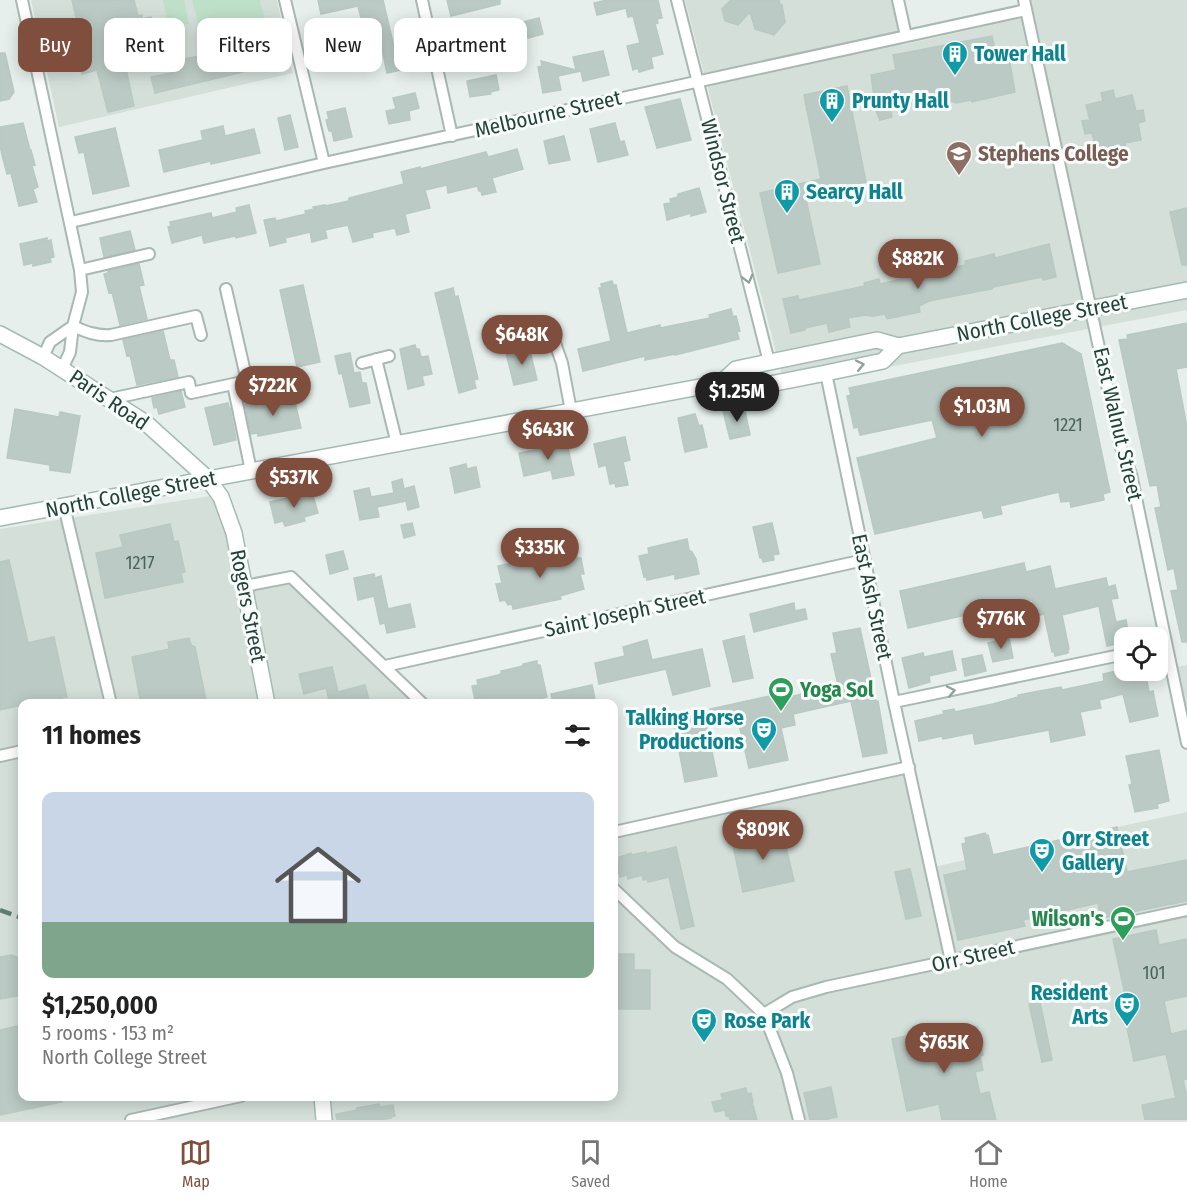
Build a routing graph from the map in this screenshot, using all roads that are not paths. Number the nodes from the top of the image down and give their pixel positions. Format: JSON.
{"nodes":[{"id":1,"x":22,"y":0,"type":"edge"},
{"id":2,"x":285,"y":0,"type":"edge"},
{"id":3,"x":422,"y":0,"type":"edge"},
{"id":4,"x":677,"y":0,"type":"edge"},
{"id":5,"x":898,"y":0,"type":"edge"},
{"id":6,"x":1025,"y":5,"type":"edge"},
{"id":7,"x":906,"y":36,"type":"junction"},
{"id":8,"x":698,"y":80,"type":"junction"},
{"id":9,"x":452,"y":136,"type":"junction"},
{"id":10,"x":324,"y":163,"type":"junction"},
{"id":11,"x":71,"y":222,"type":"junction"},
{"id":12,"x":149,"y":254,"type":"dead end"},
{"id":13,"x":80,"y":270,"type":"junction"},
{"id":14,"x":226,"y":289,"type":"dead end"},
{"id":15,"x":1187,"y":290,"type":"edge"},
{"id":16,"x":1091,"y":308,"type":"junction"},
{"id":17,"x":73,"y":326,"type":"junction"},
{"id":18,"x":531,"y":326,"type":"dead end"},
{"id":19,"x":0,"y":334,"type":"edge"},
{"id":20,"x":201,"y":335,"type":"dead end"},
{"id":21,"x":898,"y":346,"type":"junction"},
{"id":22,"x":389,"y":356,"type":"dead end"},
{"id":23,"x":43,"y":357,"type":"junction"},
{"id":24,"x":376,"y":359,"type":"junction"},
{"id":25,"x":770,"y":362,"type":"junction"},
{"id":26,"x":362,"y":363,"type":"dead end"},
{"id":27,"x":62,"y":369,"type":"junction"},
{"id":28,"x":826,"y":373,"type":"junction"},
{"id":29,"x":722,"y":383,"type":"junction"},
{"id":30,"x":234,"y":384,"type":"junction"},
{"id":31,"x":110,"y":399,"type":"junction"},
{"id":32,"x":571,"y":411,"type":"junction"},
{"id":33,"x":397,"y":444,"type":"junction"},
{"id":34,"x":251,"y":471,"type":"junction"},
{"id":35,"x":208,"y":479,"type":"junction"},
{"id":36,"x":64,"y":506,"type":"junction"},
{"id":37,"x":0,"y":518,"type":"edge"},
{"id":38,"x":864,"y":560,"type":"junction"},
{"id":39,"x":244,"y":586,"type":"junction"},
{"id":40,"x":1159,"y":627,"type":"edge"},
{"id":41,"x":1114,"y":656,"type":"edge"},
{"id":42,"x":385,"y":666,"type":"junction"},
{"id":43,"x":1168,"y":667,"type":"edge"},
{"id":44,"x":110,"y":699,"type":"edge"},
{"id":45,"x":266,"y":699,"type":"edge"},
{"id":46,"x":418,"y":699,"type":"edge"},
{"id":47,"x":894,"y":702,"type":"junction"},
{"id":48,"x":1187,"y":743,"type":"edge"},
{"id":49,"x":18,"y":752,"type":"edge"},
{"id":50,"x":0,"y":756,"type":"edge"},
{"id":51,"x":909,"y":767,"type":"junction"},
{"id":52,"x":618,"y":831,"type":"edge"},
{"id":53,"x":618,"y":893,"type":"edge"},
{"id":54,"x":1187,"y":910,"type":"edge"},
{"id":55,"x":951,"y":961,"type":"junction"},
{"id":56,"x":764,"y":1014,"type":"junction"},
{"id":57,"x":218,"y":1101,"type":"edge"},
{"id":58,"x":322,"y":1101,"type":"edge"},
{"id":59,"x":131,"y":1120,"type":"edge"},
{"id":60,"x":324,"y":1120,"type":"edge"},
{"id":61,"x":799,"y":1120,"type":"edge"}],
"edges":[{"from":1,"to":11,"type":"street"},
{"from":2,"to":10,"type":"street"},
{"from":3,"to":9,"type":"street"},
{"from":4,"to":8,"type":"street","name":"Windsor Street"},
{"from":5,"to":7,"type":"street"},
{"from":6,"to":7,"type":"street","name":"Melbourne Street"},
{"from":6,"to":16,"type":"street","name":"East Walnut Street"},
{"from":7,"to":8,"type":"street","name":"Melbourne Street"},
{"from":8,"to":9,"type":"street","name":"Melbourne Street"},
{"from":8,"to":25,"type":"street","name":"Windsor Street","one_way":true},
{"from":9,"to":10,"type":"street","name":"Melbourne Street"},
{"from":10,"to":11,"type":"street","name":"Melbourne Street"},
{"from":11,"to":13,"type":"street"},
{"from":12,"to":13,"type":"street"},
{"from":13,"to":17,"type":"street"},
{"from":14,"to":30,"type":"street"},
{"from":15,"to":16,"type":"main road","name":"North College Street"},
{"from":16,"to":21,"type":"main road","name":"North College Street"},
{"from":16,"to":40,"type":"street","name":"East Walnut Street"},
{"from":17,"to":20,"type":"street"},
{"from":17,"to":23,"type":"street"},
{"from":17,"to":27,"type":"street"},
{"from":18,"to":32,"type":"street"},
{"from":19,"to":23,"type":"main road","name":"Paris Road"},
{"from":21,"to":25,"type":"main road","name":"North College Street"},
{"from":28,"to":21,"type":"main road","name":"North College Street","one_way":true},
{"from":22,"to":24,"type":"street"},
{"from":23,"to":27,"type":"main road","name":"Paris Road"},
{"from":24,"to":26,"type":"street"},
{"from":24,"to":33,"type":"street"},
{"from":25,"to":29,"type":"main road","name":"North College Street"},
{"from":27,"to":31,"type":"main road","name":"Paris Road"},
{"from":28,"to":29,"type":"main road","name":"North College Street"},
{"from":28,"to":38,"type":"street","name":"East Ash Street"},
{"from":29,"to":32,"type":"main road","name":"North College Street"},
{"from":30,"to":31,"type":"street"},
{"from":30,"to":34,"type":"street"},
{"from":31,"to":35,"type":"main road","name":"Paris Road"},
{"from":32,"to":33,"type":"main road","name":"North College Street"},
{"from":33,"to":34,"type":"main road","name":"North College Street"},
{"from":34,"to":35,"type":"main road","name":"North College Street"},
{"from":35,"to":36,"type":"main road","name":"North College Street"},
{"from":35,"to":39,"type":"main road","name":"Rogers Street"},
{"from":36,"to":37,"type":"main road","name":"North College Street"},
{"from":36,"to":44,"type":"street"},
{"from":38,"to":42,"type":"street","name":"Saint Joseph Street"},
{"from":38,"to":47,"type":"street","name":"East Ash Street"},
{"from":39,"to":42,"type":"street"},
{"from":39,"to":45,"type":"main road","name":"Rogers Street"},
{"from":47,"to":41,"type":"street","one_way":true},
{"from":42,"to":46,"type":"street"},
{"from":43,"to":48,"type":"street","name":"East Walnut Street"},
{"from":47,"to":51,"type":"street","name":"East Ash Street"},
{"from":49,"to":50,"type":"street"},
{"from":51,"to":52,"type":"street"},
{"from":51,"to":55,"type":"street","name":"East Ash Street"},
{"from":53,"to":56,"type":"street"},
{"from":54,"to":55,"type":"street","name":"Orr Street"},
{"from":55,"to":56,"type":"street","name":"Orr Street"},
{"from":56,"to":61,"type":"street"},
{"from":57,"to":59,"type":"street"},
{"from":58,"to":60,"type":"main road"}]}
